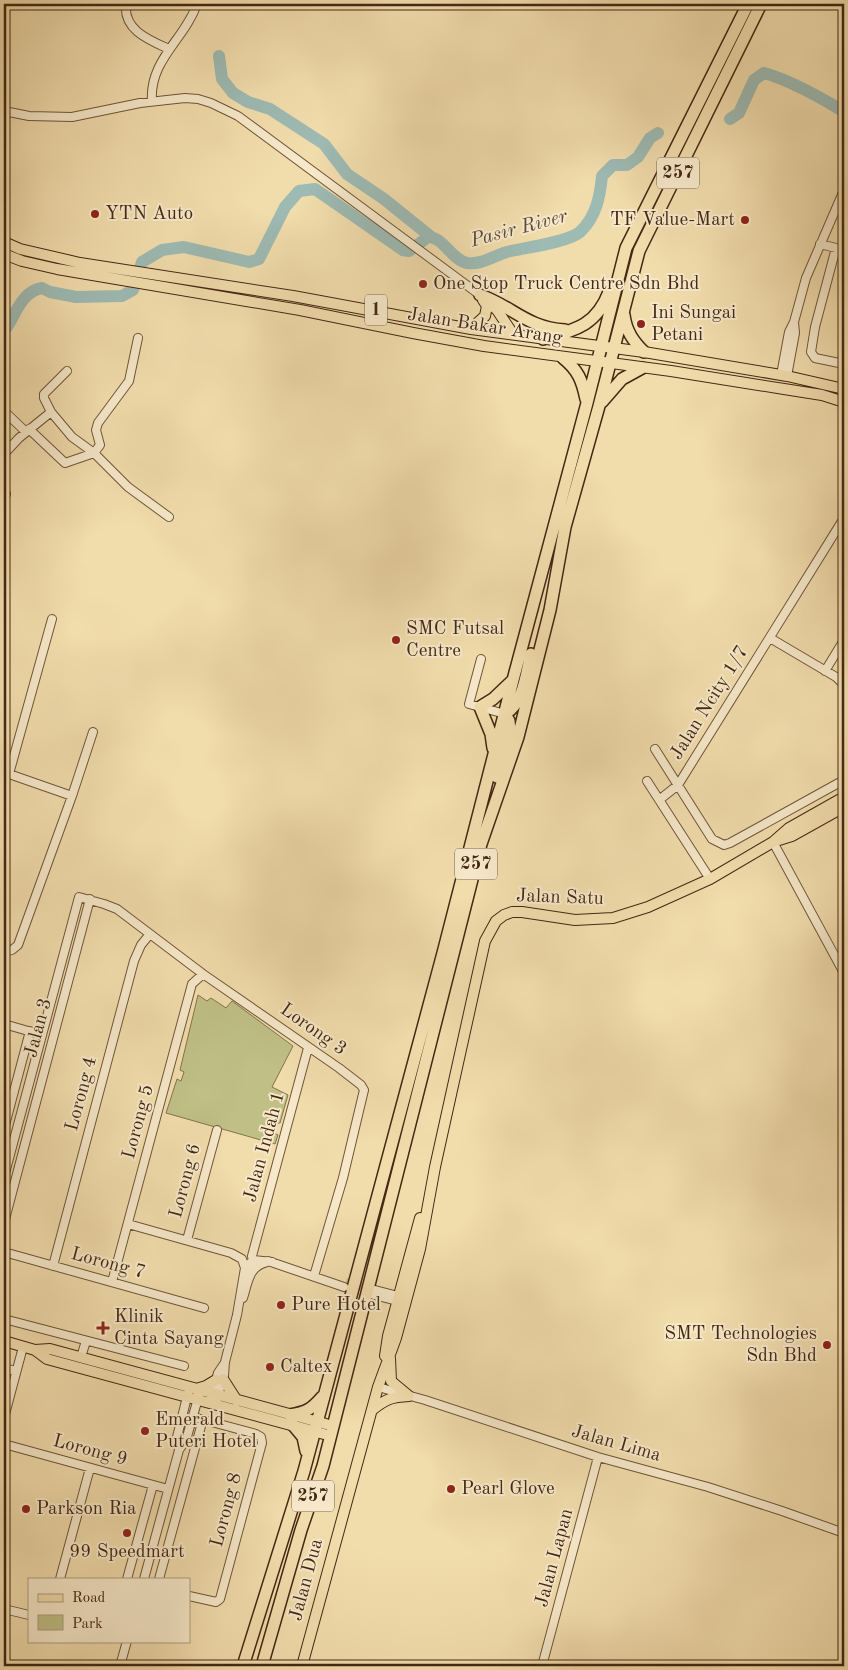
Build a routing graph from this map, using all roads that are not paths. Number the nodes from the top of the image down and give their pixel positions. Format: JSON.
{"nodes":[{"id":1,"x":126,"y":4,"type":"edge"},
{"id":2,"x":197,"y":4,"type":"edge"},
{"id":3,"x":748,"y":4,"type":"edge"},
{"id":4,"x":761,"y":4,"type":"edge"},
{"id":5,"x":169,"y":49,"type":"junction"},
{"id":6,"x":152,"y":101,"type":"junction"},
{"id":7,"x":4,"y":111,"type":"edge"},
{"id":8,"x":844,"y":190,"type":"edge"},
{"id":9,"x":4,"y":242,"type":"edge"},
{"id":10,"x":820,"y":244,"type":"junction"},
{"id":11,"x":4,"y":254,"type":"edge"},
{"id":12,"x":622,"y":263,"type":"junction"},
{"id":13,"x":120,"y":274,"type":"junction"},
{"id":14,"x":151,"y":279,"type":"junction"},
{"id":15,"x":480,"y":295,"type":"junction"},
{"id":16,"x":624,"y":308,"type":"junction"},
{"id":17,"x":471,"y":329,"type":"junction"},
{"id":18,"x":574,"y":330,"type":"junction"},
{"id":19,"x":513,"y":334,"type":"junction"},
{"id":20,"x":138,"y":338,"type":"dead end"},
{"id":21,"x":543,"y":338,"type":"junction"},
{"id":22,"x":601,"y":346,"type":"junction"},
{"id":23,"x":614,"y":349,"type":"junction"},
{"id":24,"x":644,"y":352,"type":"junction"},
{"id":25,"x":563,"y":358,"type":"junction"},
{"id":26,"x":597,"y":362,"type":"junction"},
{"id":27,"x":610,"y":363,"type":"junction"},
{"id":28,"x":844,"y":364,"type":"edge"},
{"id":29,"x":642,"y":368,"type":"junction"},
{"id":30,"x":67,"y":371,"type":"dead end"},
{"id":31,"x":784,"y":376,"type":"junction"},
{"id":32,"x":844,"y":389,"type":"edge"},
{"id":33,"x":844,"y":402,"type":"edge"},
{"id":34,"x":587,"y":403,"type":"junction"},
{"id":35,"x":599,"y":406,"type":"junction"},
{"id":36,"x":4,"y":411,"type":"edge"},
{"id":37,"x":51,"y":412,"type":"junction"},
{"id":38,"x":28,"y":431,"type":"junction"},
{"id":39,"x":4,"y":454,"type":"edge"},
{"id":40,"x":94,"y":454,"type":"junction"},
{"id":41,"x":4,"y":488,"type":"edge"},
{"id":42,"x":4,"y":500,"type":"edge"},
{"id":43,"x":169,"y":517,"type":"dead end"},
{"id":44,"x":843,"y":522,"type":"edge"},
{"id":45,"x":550,"y":610,"type":"junction"},
{"id":46,"x":52,"y":619,"type":"dead end"},
{"id":47,"x":770,"y":638,"type":"junction"},
{"id":48,"x":844,"y":640,"type":"edge"},
{"id":49,"x":481,"y":659,"type":"dead end"},
{"id":50,"x":825,"y":671,"type":"junction"},
{"id":51,"x":513,"y":680,"type":"junction"},
{"id":52,"x":844,"y":685,"type":"edge"},
{"id":53,"x":480,"y":707,"type":"junction"},
{"id":54,"x":504,"y":714,"type":"junction"},
{"id":55,"x":93,"y":732,"type":"dead end"},
{"id":56,"x":655,"y":749,"type":"dead end"},
{"id":57,"x":494,"y":755,"type":"junction"},
{"id":58,"x":844,"y":780,"type":"edge"},
{"id":59,"x":647,"y":781,"type":"dead end"},
{"id":60,"x":678,"y":785,"type":"junction"},
{"id":61,"x":72,"y":796,"type":"junction"},
{"id":62,"x":844,"y":797,"type":"edge"},
{"id":63,"x":659,"y":800,"type":"junction"},
{"id":64,"x":844,"y":807,"type":"edge"},
{"id":65,"x":773,"y":842,"type":"junction"},
{"id":66,"x":481,"y":844,"type":"junction"},
{"id":67,"x":710,"y":878,"type":"junction"},
{"id":68,"x":90,"y":899,"type":"junction"},
{"id":69,"x":150,"y":934,"type":"junction"},
{"id":70,"x":4,"y":952,"type":"edge"},
{"id":71,"x":844,"y":973,"type":"edge"},
{"id":72,"x":202,"y":974,"type":"junction"},
{"id":73,"x":4,"y":1024,"type":"edge"},
{"id":74,"x":30,"y":1031,"type":"junction"},
{"id":75,"x":42,"y":1035,"type":"junction"},
{"id":76,"x":308,"y":1048,"type":"junction"},
{"id":77,"x":4,"y":1129,"type":"edge"},
{"id":78,"x":217,"y":1130,"type":"dead end"},
{"id":79,"x":4,"y":1177,"type":"edge"},
{"id":80,"x":4,"y":1222,"type":"edge"},
{"id":81,"x":128,"y":1224,"type":"junction"},
{"id":82,"x":187,"y":1240,"type":"junction"},
{"id":83,"x":4,"y":1252,"type":"edge"},
{"id":84,"x":231,"y":1253,"type":"junction"},
{"id":85,"x":252,"y":1256,"type":"junction"},
{"id":86,"x":272,"y":1262,"type":"junction"},
{"id":87,"x":53,"y":1266,"type":"junction"},
{"id":88,"x":245,"y":1268,"type":"junction"},
{"id":89,"x":315,"y":1276,"type":"junction"},
{"id":90,"x":112,"y":1282,"type":"junction"},
{"id":91,"x":345,"y":1284,"type":"tunnel mouth"},
{"id":92,"x":375,"y":1292,"type":"tunnel mouth"},
{"id":93,"x":402,"y":1300,"type":"junction"},
{"id":94,"x":204,"y":1308,"type":"dead end"},
{"id":95,"x":237,"y":1315,"type":"junction"},
{"id":96,"x":4,"y":1319,"type":"edge"},
{"id":97,"x":360,"y":1324,"type":"junction"},
{"id":98,"x":4,"y":1341,"type":"edge"},
{"id":99,"x":86,"y":1341,"type":"junction"},
{"id":100,"x":23,"y":1346,"type":"junction"},
{"id":101,"x":36,"y":1350,"type":"junction"},
{"id":102,"x":390,"y":1354,"type":"junction"},
{"id":103,"x":81,"y":1357,"type":"junction"},
{"id":104,"x":184,"y":1366,"type":"dead end"},
{"id":105,"x":4,"y":1368,"type":"edge"},
{"id":106,"x":384,"y":1369,"type":"junction"},
{"id":107,"x":16,"y":1371,"type":"junction"},
{"id":108,"x":220,"y":1379,"type":"junction"},
{"id":109,"x":378,"y":1387,"type":"junction"},
{"id":110,"x":194,"y":1393,"type":"junction"},
{"id":111,"x":323,"y":1395,"type":"junction"},
{"id":112,"x":409,"y":1396,"type":"junction"},
{"id":113,"x":214,"y":1400,"type":"junction"},
{"id":114,"x":237,"y":1401,"type":"junction"},
{"id":115,"x":372,"y":1410,"type":"junction"},
{"id":116,"x":193,"y":1416,"type":"junction"},
{"id":117,"x":4,"y":1418,"type":"edge"},
{"id":118,"x":203,"y":1419,"type":"junction"},
{"id":119,"x":292,"y":1420,"type":"junction"},
{"id":120,"x":320,"y":1428,"type":"junction"},
{"id":121,"x":4,"y":1444,"type":"edge"},
{"id":122,"x":179,"y":1450,"type":"junction"},
{"id":123,"x":598,"y":1457,"type":"junction"},
{"id":124,"x":307,"y":1458,"type":"junction"},
{"id":125,"x":90,"y":1468,"type":"junction"},
{"id":126,"x":153,"y":1485,"type":"junction"},
{"id":127,"x":168,"y":1489,"type":"junction"},
{"id":128,"x":301,"y":1530,"type":"junction"},
{"id":129,"x":844,"y":1533,"type":"edge"},
{"id":130,"x":60,"y":1578,"type":"edge"},
{"id":131,"x":127,"y":1578,"type":"edge"},
{"id":132,"x":144,"y":1578,"type":"edge"},
{"id":133,"x":159,"y":1578,"type":"edge"},
{"id":134,"x":190,"y":1596,"type":"edge"},
{"id":135,"x":261,"y":1608,"type":"junction"},
{"id":136,"x":4,"y":1609,"type":"edge"},
{"id":137,"x":277,"y":1614,"type":"junction"},
{"id":138,"x":28,"y":1615,"type":"edge"},
{"id":139,"x":127,"y":1642,"type":"edge"},
{"id":140,"x":120,"y":1666,"type":"edge"},
{"id":141,"x":243,"y":1666,"type":"edge"},
{"id":142,"x":262,"y":1666,"type":"edge"},
{"id":143,"x":302,"y":1666,"type":"edge"},
{"id":144,"x":542,"y":1666,"type":"edge"}],
"edges":[{"from":1,"to":5,"type":"street"},
{"from":2,"to":5,"type":"street"},
{"from":3,"to":12,"type":"highway","number":"257"},
{"from":4,"to":16,"type":"highway","number":"257"},
{"from":5,"to":6,"type":"street"},
{"from":6,"to":7,"type":"street"},
{"from":6,"to":15,"type":"street"},
{"from":8,"to":10,"type":"street"},
{"from":9,"to":13,"type":"main road","name":"Jalan Bakar Arang","number":"1"},
{"from":10,"to":28,"type":"street"},
{"from":10,"to":31,"type":"street"},
{"from":11,"to":13,"type":"main road","name":"Jalan Bakar Arang","number":"1"},
{"from":12,"to":18,"type":"highway"},
{"from":12,"to":22,"type":"highway","number":"257"},
{"from":13,"to":14,"type":"main road","name":"Jalan Bakar Arang","number":"1"},
{"from":14,"to":17,"type":"main road","name":"Jalan Bakar Arang","number":"1"},
{"from":14,"to":25,"type":"main road","name":"Jalan Bakar Arang","number":"1"},
{"from":15,"to":17,"type":"main road"},
{"from":15,"to":18,"type":"highway"},
{"from":15,"to":19,"type":"main road"},
{"from":16,"to":23,"type":"highway","number":"257"},
{"from":16,"to":24,"type":"highway"},
{"from":17,"to":19,"type":"main road","name":"Jalan Bakar Arang","number":"1"},
{"from":18,"to":21,"type":"highway"},
{"from":19,"to":21,"type":"main road","name":"Jalan Bakar Arang","number":"1"},
{"from":20,"to":40,"type":"street"},
{"from":21,"to":22,"type":"main road","name":"Jalan Bakar Arang","number":"1"},
{"from":22,"to":23,"type":"main road","name":"Jalan Bakar Arang","number":"1"},
{"from":22,"to":26,"type":"highway","number":"257"},
{"from":23,"to":24,"type":"main road","name":"Jalan Bakar Arang","number":"1"},
{"from":23,"to":27,"type":"highway","number":"257"},
{"from":24,"to":31,"type":"main road","name":"Jalan Bakar Arang","number":"1"},
{"from":25,"to":26,"type":"main road","name":"Jalan Bakar Arang","number":"1"},
{"from":25,"to":34,"type":"highway"},
{"from":26,"to":27,"type":"main road","name":"Jalan Bakar Arang","number":"1"},
{"from":26,"to":34,"type":"highway","number":"257"},
{"from":27,"to":29,"type":"main road","name":"Jalan Bakar Arang","number":"1"},
{"from":27,"to":35,"type":"highway","number":"257"},
{"from":29,"to":33,"type":"main road","name":"Jalan Bakar Arang","number":"1"},
{"from":29,"to":35,"type":"highway"},
{"from":30,"to":37,"type":"street"},
{"from":31,"to":32,"type":"main road","name":"Jalan Bakar Arang","number":"1"},
{"from":34,"to":51,"type":"highway","number":"257"},
{"from":35,"to":45,"type":"highway","number":"257"},
{"from":36,"to":38,"type":"street"},
{"from":37,"to":38,"type":"street"},
{"from":37,"to":40,"type":"street"},
{"from":38,"to":39,"type":"street"},
{"from":38,"to":40,"type":"street"},
{"from":40,"to":43,"type":"street"},
{"from":41,"to":42,"type":"street"},
{"from":44,"to":47,"type":"street","name":"Jalan Ncity 1/7"},
{"from":45,"to":54,"type":"highway"},
{"from":45,"to":66,"type":"highway","number":"257"},
{"from":46,"to":61,"type":"street"},
{"from":47,"to":50,"type":"street"},
{"from":47,"to":60,"type":"street","name":"Jalan Ncity 1/7"},
{"from":48,"to":50,"type":"street"},
{"from":49,"to":53,"type":"street"},
{"from":50,"to":52,"type":"street"},
{"from":51,"to":53,"type":"highway"},
{"from":51,"to":54,"type":"highway","number":"257"},
{"from":53,"to":54,"type":"street"},
{"from":53,"to":57,"type":"highway"},
{"from":54,"to":57,"type":"highway","number":"257"},
{"from":54,"to":66,"type":"highway"},
{"from":55,"to":61,"type":"street"},
{"from":56,"to":60,"type":"street"},
{"from":57,"to":111,"type":"highway","number":"257"},
{"from":58,"to":60,"type":"street"},
{"from":59,"to":63,"type":"street"},
{"from":60,"to":63,"type":"street","name":"Jalan Ncity 1/7"},
{"from":61,"to":70,"type":"street"},
{"from":62,"to":65,"type":"main road","name":"Jalan Satu"},
{"from":63,"to":67,"type":"street"},
{"from":64,"to":65,"type":"main road","name":"Jalan Satu"},
{"from":65,"to":67,"type":"main road","name":"Jalan Satu"},
{"from":65,"to":71,"type":"street"},
{"from":66,"to":97,"type":"highway","number":"257"},
{"from":67,"to":93,"type":"main road","name":"Jalan Satu"},
{"from":68,"to":69,"type":"street","name":"Lorong 3"},
{"from":68,"to":75,"type":"street","name":"Lorong 3"},
{"from":68,"to":80,"type":"street","name":"Jalan 3"},
{"from":69,"to":72,"type":"street","name":"Lorong 3"},
{"from":69,"to":87,"type":"street","name":"Lorong 4"},
{"from":72,"to":76,"type":"street","name":"Lorong 3"},
{"from":72,"to":81,"type":"street","name":"Lorong 5"},
{"from":73,"to":74,"type":"street"},
{"from":74,"to":75,"type":"street"},
{"from":74,"to":77,"type":"street"},
{"from":75,"to":79,"type":"street"},
{"from":76,"to":85,"type":"street","name":"Jalan Indah 1"},
{"from":76,"to":89,"type":"street","name":"Lorong 3"},
{"from":78,"to":82,"type":"street","name":"Lorong 6"},
{"from":81,"to":82,"type":"street"},
{"from":81,"to":90,"type":"street","name":"Lorong 5"},
{"from":82,"to":84,"type":"street"},
{"from":83,"to":87,"type":"street","name":"Lorong 7"},
{"from":84,"to":85,"type":"street"},
{"from":84,"to":88,"type":"street"},
{"from":85,"to":86,"type":"street"},
{"from":86,"to":88,"type":"street"},
{"from":86,"to":89,"type":"street"},
{"from":86,"to":95,"type":"street"},
{"from":87,"to":90,"type":"street","name":"Lorong 7"},
{"from":88,"to":95,"type":"street"},
{"from":89,"to":91,"type":"street"},
{"from":90,"to":94,"type":"street","name":"Lorong 7"},
{"from":92,"to":93,"type":"street"},
{"from":93,"to":102,"type":"main road","name":"Jalan Satu"},
{"from":93,"to":106,"type":"main road","name":"Jalan Satu"},
{"from":95,"to":108,"type":"street"},
{"from":96,"to":99,"type":"street"},
{"from":97,"to":120,"type":"highway"},
{"from":97,"to":128,"type":"highway","number":"257"},
{"from":98,"to":100,"type":"main road"},
{"from":99,"to":103,"type":"street"},
{"from":99,"to":104,"type":"street"},
{"from":100,"to":101,"type":"main road"},
{"from":100,"to":107,"type":"street"},
{"from":101,"to":103,"type":"main road"},
{"from":101,"to":110,"type":"main road"},
{"from":102,"to":106,"type":"main road","name":"Jalan Satu"},
{"from":102,"to":112,"type":"main road"},
{"from":103,"to":110,"type":"main road"},
{"from":105,"to":107,"type":"street"},
{"from":106,"to":109,"type":"main road","name":"Jalan Satu"},
{"from":107,"to":117,"type":"street"},
{"from":108,"to":110,"type":"main road"},
{"from":108,"to":113,"type":"street"},
{"from":108,"to":114,"type":"main road"},
{"from":109,"to":112,"type":"street","name":"Jalan Lima"},
{"from":109,"to":115,"type":"main road","name":"Jalan Dua"},
{"from":110,"to":113,"type":"main road"},
{"from":110,"to":116,"type":"street"},
{"from":110,"to":122,"type":"street"},
{"from":111,"to":119,"type":"highway"},
{"from":111,"to":120,"type":"highway","number":"257"},
{"from":112,"to":115,"type":"main road"},
{"from":112,"to":123,"type":"street","name":"Jalan Lima"},
{"from":113,"to":114,"type":"main road"},
{"from":113,"to":119,"type":"main road"},
{"from":114,"to":119,"type":"main road"},
{"from":115,"to":143,"type":"main road","name":"Jalan Dua"},
{"from":116,"to":118,"type":"street","name":"Lorong 8"},
{"from":116,"to":122,"type":"street"},
{"from":118,"to":133,"type":"street"},
{"from":118,"to":134,"type":"street","name":"Lorong 8"},
{"from":119,"to":120,"type":"main road"},
{"from":119,"to":124,"type":"highway"},
{"from":120,"to":124,"type":"highway","number":"257"},
{"from":120,"to":128,"type":"highway"},
{"from":121,"to":125,"type":"street","name":"Lorong 9"},
{"from":122,"to":127,"type":"street"},
{"from":123,"to":129,"type":"street","name":"Jalan Lima"},
{"from":123,"to":144,"type":"street","name":"Jalan Lapan"},
{"from":124,"to":135,"type":"highway","number":"257"},
{"from":125,"to":126,"type":"street","name":"Lorong 9"},
{"from":125,"to":130,"type":"street"},
{"from":126,"to":127,"type":"street","name":"Lorong 9"},
{"from":126,"to":131,"type":"street"},
{"from":127,"to":132,"type":"street"},
{"from":128,"to":137,"type":"highway","number":"257"},
{"from":135,"to":137,"type":"highway"},
{"from":135,"to":141,"type":"highway","number":"257"},
{"from":136,"to":138,"type":"street"},
{"from":137,"to":142,"type":"highway","number":"257"},
{"from":139,"to":140,"type":"street"}]}
